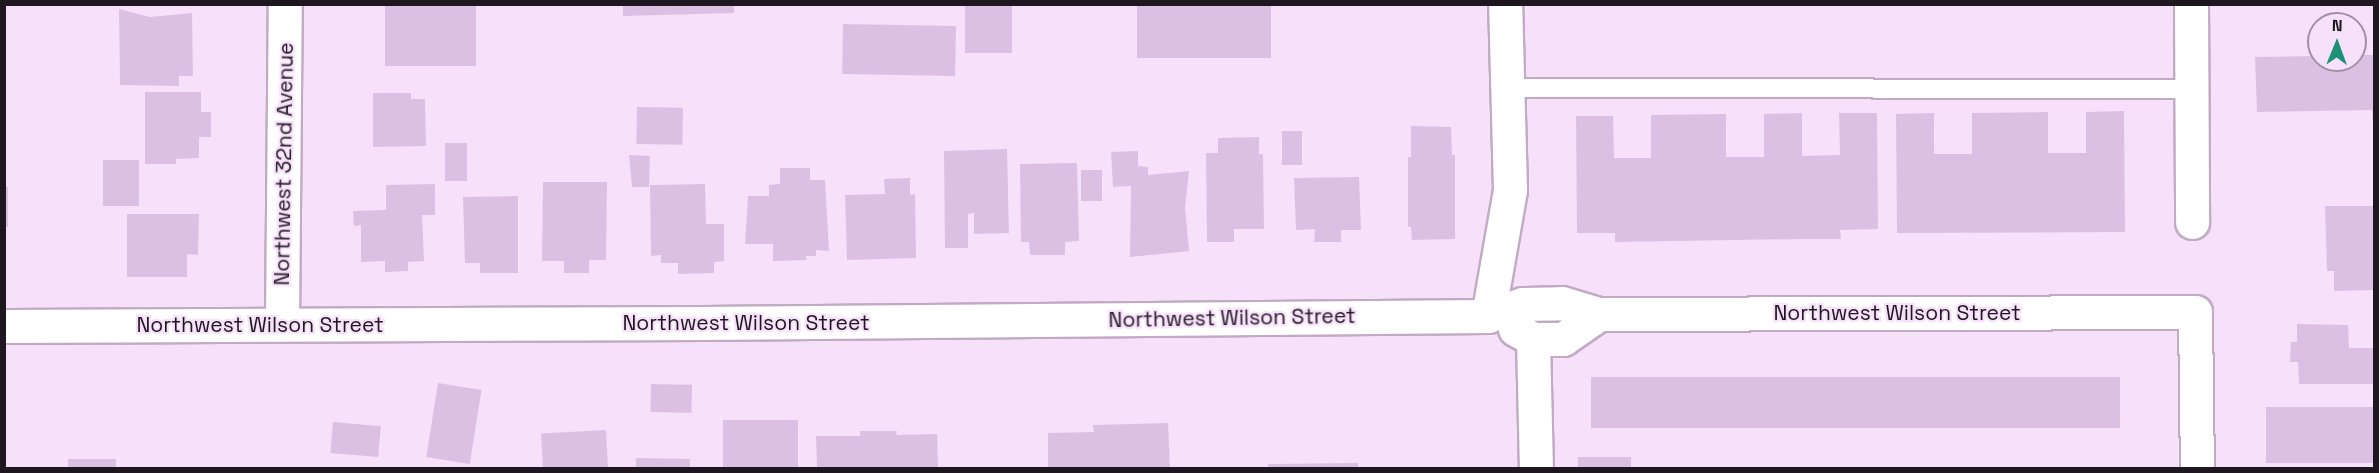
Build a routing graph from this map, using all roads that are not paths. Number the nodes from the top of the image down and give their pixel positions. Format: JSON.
{"nodes":[{"id":1,"x":285,"y":4,"type":"edge"},
{"id":2,"x":1506,"y":4,"type":"edge"},
{"id":3,"x":2191,"y":4,"type":"edge"},
{"id":4,"x":1507,"y":88,"type":"junction"},
{"id":5,"x":2192,"y":88,"type":"junction"},
{"id":6,"x":2192,"y":222,"type":"dead end"},
{"id":7,"x":1599,"y":314,"type":"junction"},
{"id":8,"x":1488,"y":316,"type":"junction"},
{"id":9,"x":282,"y":324,"type":"junction"},
{"id":10,"x":4,"y":326,"type":"edge"},
{"id":11,"x":1533,"y":339,"type":"junction"},
{"id":12,"x":1536,"y":468,"type":"edge"},
{"id":13,"x":2197,"y":468,"type":"edge"}],
"edges":[{"from":1,"to":9,"type":"street","name":"Northwest 32nd Avenue"},
{"from":2,"to":4,"type":"street"},
{"from":3,"to":5,"type":"street"},
{"from":4,"to":5,"type":"lane"},
{"from":4,"to":8,"type":"street"},
{"from":5,"to":6,"type":"street"},
{"from":7,"to":8,"type":"street","name":"Northwest Wilson Street"},
{"from":7,"to":11,"type":"street","name":"Northwest Wilson Street"},
{"from":7,"to":13,"type":"street","name":"Northwest Wilson Street"},
{"from":8,"to":9,"type":"street","name":"Northwest Wilson Street"},
{"from":8,"to":11,"type":"street","name":"Northwest Wilson Street"},
{"from":9,"to":10,"type":"street","name":"Northwest Wilson Street"},
{"from":11,"to":12,"type":"street"}]}
